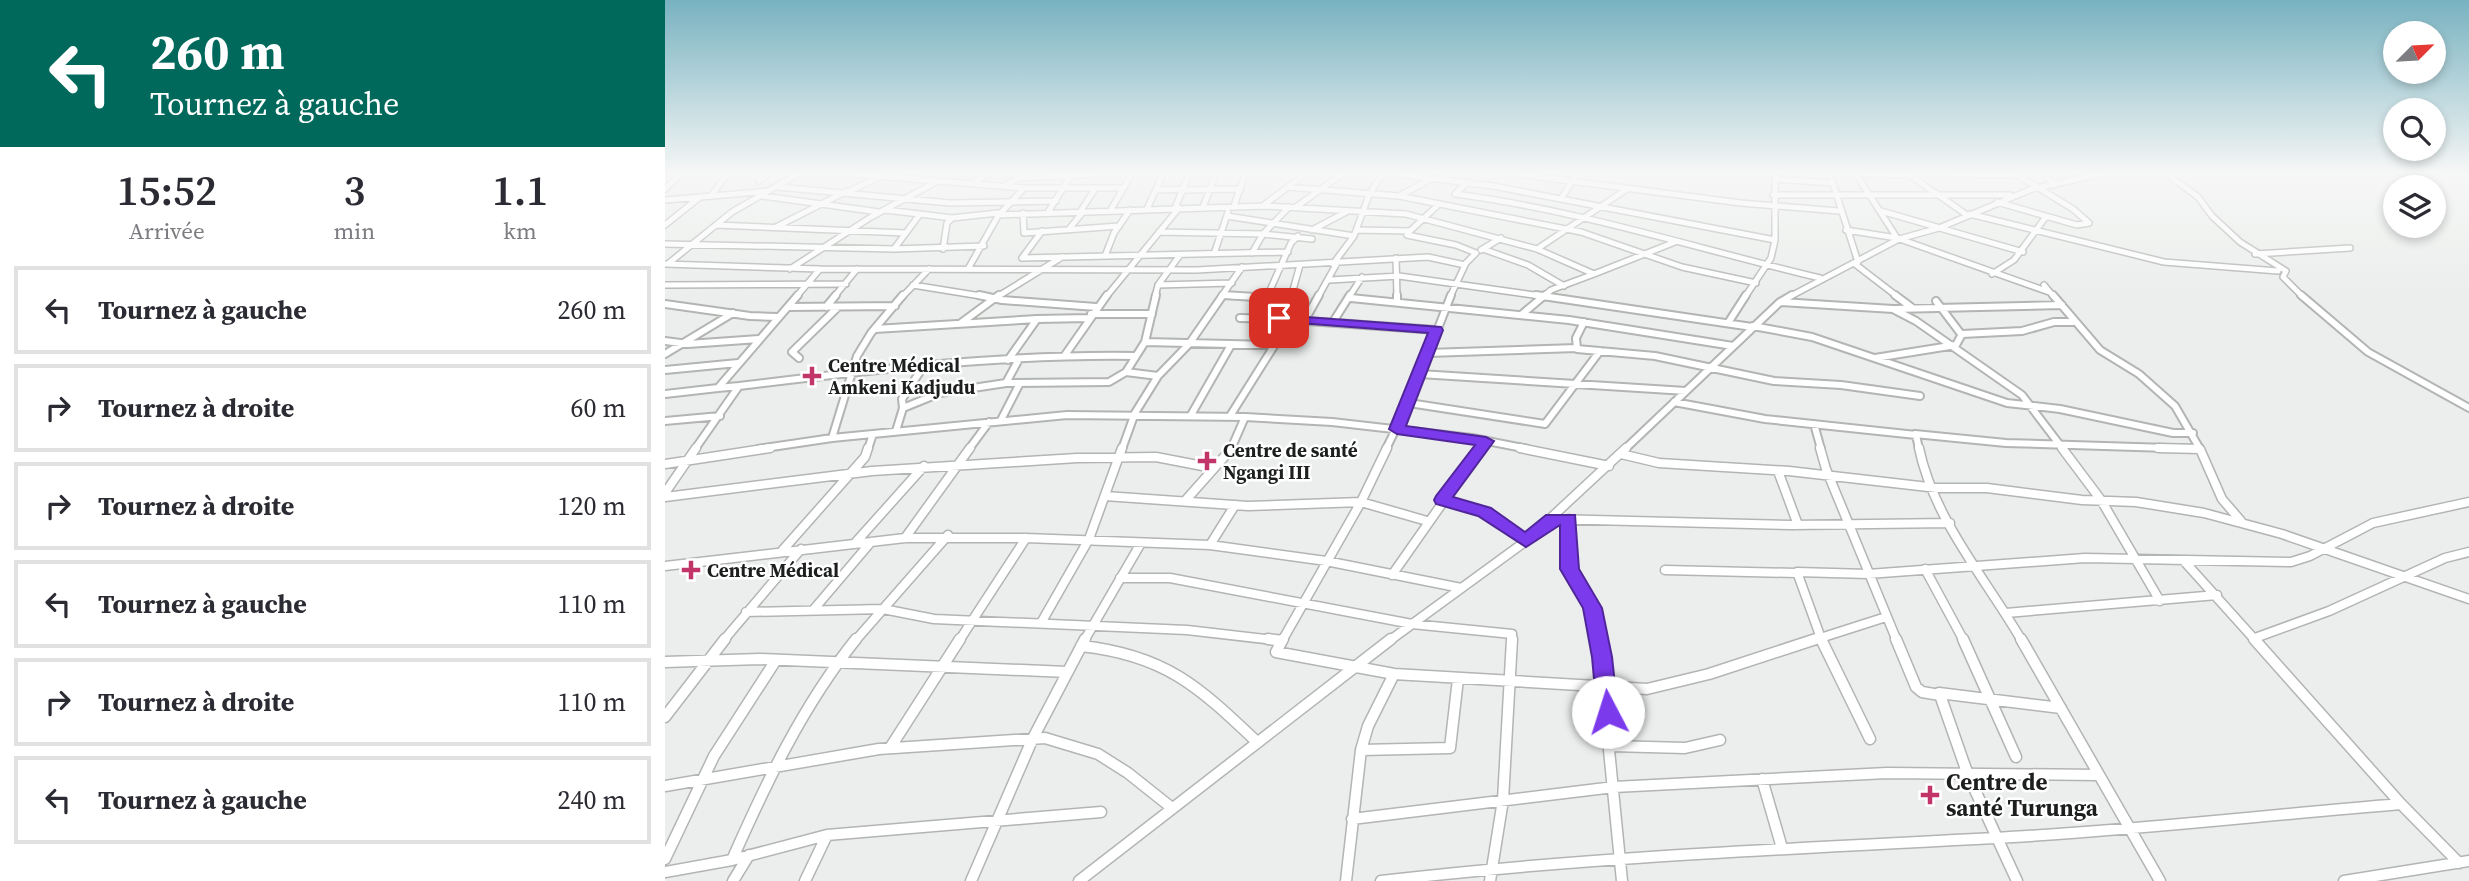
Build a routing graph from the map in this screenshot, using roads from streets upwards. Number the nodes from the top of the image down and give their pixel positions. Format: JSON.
{"nodes":[{"id":1,"x":728,"y":215,"type":"edge"},
{"id":2,"x":802,"y":215,"type":"edge"},
{"id":3,"x":874,"y":215,"type":"edge"},
{"id":4,"x":919,"y":215,"type":"edge"},
{"id":5,"x":929,"y":215,"type":"edge"},
{"id":6,"x":985,"y":215,"type":"edge"},
{"id":7,"x":998,"y":215,"type":"edge"},
{"id":8,"x":1023,"y":215,"type":"edge"},
{"id":9,"x":1079,"y":215,"type":"edge"},
{"id":10,"x":1126,"y":215,"type":"edge"},
{"id":11,"x":1172,"y":215,"type":"edge"},
{"id":12,"x":1281,"y":215,"type":"edge"},
{"id":13,"x":1341,"y":215,"type":"edge"},
{"id":14,"x":1363,"y":215,"type":"edge"},
{"id":15,"x":1414,"y":215,"type":"edge"},
{"id":16,"x":1489,"y":215,"type":"edge"},
{"id":17,"x":1579,"y":215,"type":"edge"},
{"id":18,"x":1591,"y":215,"type":"edge"},
{"id":19,"x":1644,"y":215,"type":"edge"},
{"id":20,"x":1774,"y":215,"type":"edge"},
{"id":21,"x":1841,"y":215,"type":"edge"},
{"id":22,"x":1884,"y":215,"type":"edge"},
{"id":23,"x":1895,"y":215,"type":"edge"},
{"id":24,"x":1966,"y":215,"type":"edge"},
{"id":25,"x":1973,"y":215,"type":"edge"},
{"id":26,"x":2036,"y":215,"type":"edge"},
{"id":27,"x":2081,"y":215,"type":"edge"},
{"id":28,"x":2211,"y":215,"type":"edge"},
{"id":29,"x":1227,"y":216,"type":"joint"},
{"id":30,"x":1424,"y":216,"type":"junction"},
{"id":31,"x":1588,"y":217,"type":"junction"},
{"id":32,"x":952,"y":218,"type":"junction"},
{"id":33,"x":2045,"y":218,"type":"junction"},
{"id":34,"x":1273,"y":221,"type":"junction"},
{"id":35,"x":716,"y":225,"type":"junction"},
{"id":36,"x":1119,"y":226,"type":"junction"},
{"id":37,"x":775,"y":228,"type":"junction"},
{"id":38,"x":1939,"y":228,"type":"junction"},
{"id":39,"x":1069,"y":229,"type":"junction"},
{"id":40,"x":1314,"y":229,"type":"junction"},
{"id":41,"x":1569,"y":229,"type":"junction"},
{"id":42,"x":2037,"y":229,"type":"junction"},
{"id":43,"x":849,"y":230,"type":"junction"},
{"id":44,"x":1357,"y":230,"type":"junction"},
{"id":45,"x":1846,"y":230,"type":"junction"},
{"id":46,"x":1410,"y":231,"type":"junction"},
{"id":47,"x":1042,"y":232,"type":"junction"},
{"id":48,"x":1159,"y":232,"type":"junction"},
{"id":49,"x":1222,"y":232,"type":"junction"},
{"id":50,"x":905,"y":233,"type":"junction"},
{"id":51,"x":1263,"y":234,"type":"junction"},
{"id":52,"x":1299,"y":236,"type":"junction"},
{"id":53,"x":1354,"y":236,"type":"junction"},
{"id":54,"x":1501,"y":238,"type":"junction"},
{"id":55,"x":1898,"y":238,"type":"junction"},
{"id":56,"x":1313,"y":239,"type":"dead end"},
{"id":57,"x":1775,"y":240,"type":"junction"},
{"id":58,"x":1675,"y":242,"type":"junction"},
{"id":59,"x":665,"y":244,"type":"edge"},
{"id":60,"x":695,"y":245,"type":"junction"},
{"id":61,"x":984,"y":246,"type":"junction"},
{"id":62,"x":819,"y":248,"type":"junction"},
{"id":63,"x":2350,"y":248,"type":"dead end"},
{"id":64,"x":894,"y":249,"type":"junction"},
{"id":65,"x":943,"y":249,"type":"junction"},
{"id":66,"x":1537,"y":249,"type":"junction"},
{"id":67,"x":1479,"y":251,"type":"junction"},
{"id":68,"x":1288,"y":252,"type":"junction"},
{"id":69,"x":2022,"y":252,"type":"junction"},
{"id":70,"x":1252,"y":253,"type":"junction"},
{"id":71,"x":1137,"y":254,"type":"junction"},
{"id":72,"x":1214,"y":254,"type":"junction"},
{"id":73,"x":1647,"y":254,"type":"junction"},
{"id":74,"x":2254,"y":254,"type":"junction"},
{"id":75,"x":1180,"y":255,"type":"junction"},
{"id":76,"x":1105,"y":256,"type":"junction"},
{"id":77,"x":1063,"y":257,"type":"junction"},
{"id":78,"x":1396,"y":258,"type":"junction"},
{"id":79,"x":1335,"y":263,"type":"junction"},
{"id":80,"x":1856,"y":263,"type":"junction"},
{"id":81,"x":1768,"y":264,"type":"junction"},
{"id":82,"x":2273,"y":264,"type":"junction"},
{"id":83,"x":666,"y":265,"type":"edge"},
{"id":84,"x":1300,"y":265,"type":"junction"},
{"id":85,"x":1465,"y":265,"type":"junction"},
{"id":86,"x":1280,"y":266,"type":"junction"},
{"id":87,"x":1242,"y":267,"type":"junction"},
{"id":88,"x":820,"y":269,"type":"junction"},
{"id":89,"x":968,"y":269,"type":"junction"},
{"id":90,"x":789,"y":270,"type":"junction"},
{"id":91,"x":857,"y":270,"type":"junction"},
{"id":92,"x":929,"y":270,"type":"junction"},
{"id":93,"x":1042,"y":270,"type":"junction"},
{"id":94,"x":1125,"y":271,"type":"junction"},
{"id":95,"x":1165,"y":271,"type":"junction"},
{"id":96,"x":2278,"y":271,"type":"junction"},
{"id":97,"x":1594,"y":274,"type":"junction"},
{"id":98,"x":1992,"y":274,"type":"junction"},
{"id":99,"x":1399,"y":276,"type":"junction"},
{"id":100,"x":1361,"y":277,"type":"junction"},
{"id":101,"x":2283,"y":277,"type":"junction"},
{"id":102,"x":1820,"y":278,"type":"junction"},
{"id":103,"x":1330,"y":280,"type":"junction"},
{"id":104,"x":1232,"y":283,"type":"junction"},
{"id":105,"x":1457,"y":283,"type":"junction"},
{"id":106,"x":1756,"y":283,"type":"junction"},
{"id":107,"x":846,"y":284,"type":"junction"},
{"id":108,"x":665,"y":285,"type":"edge"},
{"id":109,"x":808,"y":285,"type":"junction"},
{"id":110,"x":913,"y":285,"type":"junction"},
{"id":111,"x":1157,"y":285,"type":"junction"},
{"id":112,"x":2044,"y":285,"type":"dead end"},
{"id":113,"x":1564,"y":286,"type":"junction"},
{"id":114,"x":2050,"y":292,"type":"junction"},
{"id":115,"x":1545,"y":294,"type":"junction"},
{"id":116,"x":1222,"y":295,"type":"junction"},
{"id":117,"x":1267,"y":297,"type":"junction"},
{"id":118,"x":1351,"y":298,"type":"junction"},
{"id":119,"x":993,"y":299,"type":"junction"},
{"id":120,"x":1290,"y":299,"type":"junction"},
{"id":121,"x":1936,"y":301,"type":"dead end"},
{"id":122,"x":1397,"y":302,"type":"junction"},
{"id":123,"x":1780,"y":302,"type":"junction"},
{"id":124,"x":665,"y":304,"type":"edge"},
{"id":125,"x":2061,"y":305,"type":"junction"},
{"id":126,"x":838,"y":306,"type":"junction"},
{"id":127,"x":895,"y":306,"type":"junction"},
{"id":128,"x":788,"y":307,"type":"junction"},
{"id":129,"x":826,"y":307,"type":"junction"},
{"id":130,"x":1096,"y":307,"type":"junction"},
{"id":131,"x":1445,"y":307,"type":"junction"},
{"id":132,"x":1911,"y":307,"type":"junction"},
{"id":133,"x":1942,"y":308,"type":"junction"},
{"id":134,"x":1893,"y":309,"type":"junction"},
{"id":135,"x":734,"y":312,"type":"junction"},
{"id":136,"x":1152,"y":314,"type":"junction"},
{"id":137,"x":1521,"y":315,"type":"junction"},
{"id":138,"x":1090,"y":316,"type":"junction"},
{"id":139,"x":779,"y":317,"type":"junction"},
{"id":140,"x":1240,"y":318,"type":"dead end"},
{"id":141,"x":1037,"y":319,"type":"junction"},
{"id":142,"x":1279,"y":319,"type":"junction"},
{"id":143,"x":1291,"y":319,"type":"junction"},
{"id":144,"x":1305,"y":320,"type":"junction"},
{"id":145,"x":1333,"y":322,"type":"junction"},
{"id":146,"x":1584,"y":322,"type":"junction"},
{"id":147,"x":2077,"y":322,"type":"junction"},
{"id":148,"x":1728,"y":323,"type":"junction"},
{"id":149,"x":959,"y":324,"type":"junction"},
{"id":150,"x":1752,"y":326,"type":"junction"},
{"id":151,"x":875,"y":329,"type":"junction"},
{"id":152,"x":1436,"y":330,"type":"junction"},
{"id":153,"x":1961,"y":334,"type":"junction"},
{"id":154,"x":760,"y":339,"type":"junction"},
{"id":155,"x":665,"y":341,"type":"edge"},
{"id":156,"x":1145,"y":342,"type":"junction"},
{"id":157,"x":678,"y":343,"type":"junction"},
{"id":158,"x":1189,"y":344,"type":"junction"},
{"id":159,"x":1231,"y":345,"type":"junction"},
{"id":160,"x":1274,"y":345,"type":"junction"},
{"id":161,"x":1951,"y":345,"type":"junction"},
{"id":162,"x":1733,"y":346,"type":"junction"},
{"id":163,"x":1576,"y":348,"type":"junction"},
{"id":164,"x":1600,"y":351,"type":"junction"},
{"id":165,"x":665,"y":354,"type":"edge"},
{"id":166,"x":1427,"y":354,"type":"junction"},
{"id":167,"x":1065,"y":355,"type":"junction"},
{"id":168,"x":1135,"y":356,"type":"junction"},
{"id":169,"x":799,"y":358,"type":"dead end"},
{"id":170,"x":1872,"y":358,"type":"junction"},
{"id":171,"x":1019,"y":359,"type":"junction"},
{"id":172,"x":1008,"y":360,"type":"junction"},
{"id":173,"x":739,"y":363,"type":"junction"},
{"id":174,"x":923,"y":367,"type":"junction"},
{"id":175,"x":1711,"y":367,"type":"junction"},
{"id":176,"x":665,"y":370,"type":"edge"},
{"id":177,"x":851,"y":372,"type":"junction"},
{"id":178,"x":1126,"y":372,"type":"junction"},
{"id":179,"x":1420,"y":374,"type":"junction"},
{"id":180,"x":1158,"y":376,"type":"junction"},
{"id":181,"x":1006,"y":383,"type":"junction"},
{"id":182,"x":1020,"y":383,"type":"junction"},
{"id":183,"x":1575,"y":383,"type":"junction"},
{"id":184,"x":739,"y":386,"type":"junction"},
{"id":185,"x":718,"y":388,"type":"junction"},
{"id":186,"x":1686,"y":391,"type":"junction"},
{"id":187,"x":665,"y":394,"type":"edge"},
{"id":188,"x":1920,"y":396,"type":"dead end"},
{"id":189,"x":1674,"y":402,"type":"junction"},
{"id":190,"x":1409,"y":403,"type":"junction"},
{"id":191,"x":2030,"y":406,"type":"junction"},
{"id":192,"x":903,"y":408,"type":"junction"},
{"id":193,"x":2469,"y":408,"type":"edge"},
{"id":194,"x":1135,"y":413,"type":"junction"},
{"id":195,"x":1191,"y":415,"type":"junction"},
{"id":196,"x":720,"y":416,"type":"junction"},
{"id":197,"x":1230,"y":416,"type":"junction"},
{"id":198,"x":1245,"y":416,"type":"junction"},
{"id":199,"x":1001,"y":420,"type":"junction"},
{"id":200,"x":665,"y":421,"type":"edge"},
{"id":201,"x":989,"y":422,"type":"junction"},
{"id":202,"x":1814,"y":424,"type":"junction"},
{"id":203,"x":1397,"y":429,"type":"junction"},
{"id":204,"x":896,"y":431,"type":"junction"},
{"id":205,"x":2193,"y":433,"type":"junction"},
{"id":206,"x":873,"y":434,"type":"junction"},
{"id":207,"x":1915,"y":434,"type":"junction"},
{"id":208,"x":832,"y":438,"type":"junction"},
{"id":209,"x":1486,"y":441,"type":"junction"},
{"id":210,"x":2061,"y":446,"type":"junction"},
{"id":211,"x":2200,"y":449,"type":"junction"},
{"id":212,"x":1621,"y":454,"type":"junction"},
{"id":213,"x":1119,"y":457,"type":"junction"},
{"id":214,"x":688,"y":461,"type":"junction"},
{"id":215,"x":665,"y":464,"type":"edge"},
{"id":216,"x":956,"y":464,"type":"junction"},
{"id":217,"x":924,"y":465,"type":"junction"},
{"id":218,"x":1609,"y":466,"type":"junction"},
{"id":219,"x":1213,"y":468,"type":"junction"},
{"id":220,"x":852,"y":471,"type":"junction"},
{"id":221,"x":1778,"y":471,"type":"junction"},
{"id":222,"x":1829,"y":476,"type":"junction"},
{"id":223,"x":1930,"y":487,"type":"junction"},
{"id":224,"x":665,"y":495,"type":"edge"},
{"id":225,"x":1105,"y":495,"type":"junction"},
{"id":226,"x":1442,"y":500,"type":"junction"},
{"id":227,"x":2101,"y":500,"type":"junction"},
{"id":228,"x":1185,"y":501,"type":"junction"},
{"id":229,"x":1361,"y":502,"type":"junction"},
{"id":230,"x":2469,"y":502,"type":"edge"},
{"id":231,"x":1235,"y":505,"type":"junction"},
{"id":232,"x":1569,"y":519,"type":"junction"},
{"id":233,"x":1552,"y":520,"type":"junction"},
{"id":234,"x":1427,"y":521,"type":"junction"},
{"id":235,"x":2241,"y":521,"type":"junction"},
{"id":236,"x":1950,"y":523,"type":"junction"},
{"id":237,"x":1798,"y":525,"type":"junction"},
{"id":238,"x":1849,"y":525,"type":"junction"},
{"id":239,"x":948,"y":536,"type":"junction"},
{"id":240,"x":905,"y":538,"type":"junction"},
{"id":241,"x":1026,"y":538,"type":"junction"},
{"id":242,"x":1089,"y":539,"type":"junction"},
{"id":243,"x":872,"y":541,"type":"junction"},
{"id":244,"x":1526,"y":541,"type":"junction"},
{"id":245,"x":856,"y":542,"type":"junction"},
{"id":246,"x":1141,"y":543,"type":"junction"},
{"id":247,"x":1210,"y":545,"type":"junction"},
{"id":248,"x":2324,"y":548,"type":"junction"},
{"id":249,"x":801,"y":549,"type":"junction"},
{"id":250,"x":781,"y":552,"type":"junction"},
{"id":251,"x":2469,"y":552,"type":"edge"},
{"id":252,"x":2132,"y":558,"type":"junction"},
{"id":253,"x":1326,"y":561,"type":"junction"},
{"id":254,"x":2185,"y":561,"type":"junction"},
{"id":255,"x":1976,"y":565,"type":"junction"},
{"id":256,"x":665,"y":566,"type":"edge"},
{"id":257,"x":1925,"y":569,"type":"junction"},
{"id":258,"x":1665,"y":570,"type":"dead end"},
{"id":259,"x":1796,"y":573,"type":"junction"},
{"id":260,"x":1868,"y":574,"type":"junction"},
{"id":261,"x":1392,"y":575,"type":"junction"},
{"id":262,"x":2406,"y":576,"type":"junction"},
{"id":263,"x":1120,"y":578,"type":"junction"},
{"id":264,"x":1461,"y":589,"type":"junction"},
{"id":265,"x":2217,"y":594,"type":"junction"},
{"id":266,"x":2469,"y":599,"type":"edge"},
{"id":267,"x":2160,"y":601,"type":"junction"},
{"id":268,"x":1303,"y":604,"type":"junction"},
{"id":269,"x":814,"y":609,"type":"junction"},
{"id":270,"x":883,"y":609,"type":"junction"},
{"id":271,"x":746,"y":612,"type":"junction"},
{"id":272,"x":2006,"y":613,"type":"junction"},
{"id":273,"x":1886,"y":617,"type":"junction"},
{"id":274,"x":974,"y":620,"type":"junction"},
{"id":275,"x":1041,"y":623,"type":"junction"},
{"id":276,"x":1093,"y":624,"type":"junction"},
{"id":277,"x":1412,"y":624,"type":"junction"},
{"id":278,"x":1820,"y":638,"type":"junction"},
{"id":279,"x":2255,"y":638,"type":"junction"},
{"id":280,"x":1282,"y":641,"type":"junction"},
{"id":281,"x":1081,"y":646,"type":"junction"},
{"id":282,"x":708,"y":659,"type":"junction"},
{"id":283,"x":776,"y":660,"type":"junction"},
{"id":284,"x":665,"y":662,"type":"edge"},
{"id":285,"x":838,"y":662,"type":"junction"},
{"id":286,"x":944,"y":666,"type":"junction"},
{"id":287,"x":1355,"y":666,"type":"junction"},
{"id":288,"x":1067,"y":672,"type":"junction"},
{"id":289,"x":1394,"y":674,"type":"junction"},
{"id":290,"x":1458,"y":679,"type":"junction"},
{"id":291,"x":1509,"y":683,"type":"junction"},
{"id":292,"x":1605,"y":687,"type":"junction"},
{"id":293,"x":1939,"y":693,"type":"junction"},
{"id":294,"x":1993,"y":702,"type":"junction"},
{"id":295,"x":2061,"y":708,"type":"junction"},
{"id":296,"x":665,"y":717,"type":"edge"},
{"id":297,"x":1033,"y":738,"type":"junction"},
{"id":298,"x":1870,"y":739,"type":"dead end"},
{"id":299,"x":1720,"y":740,"type":"dead end"},
{"id":300,"x":1257,"y":742,"type":"junction"},
{"id":301,"x":1611,"y":746,"type":"junction"},
{"id":302,"x":890,"y":748,"type":"junction"},
{"id":303,"x":1361,"y":750,"type":"junction"},
{"id":304,"x":2016,"y":757,"type":"dead end"},
{"id":305,"x":774,"y":767,"type":"junction"},
{"id":306,"x":1968,"y":775,"type":"junction"},
{"id":307,"x":2098,"y":775,"type":"junction"},
{"id":308,"x":702,"y":779,"type":"junction"},
{"id":309,"x":1762,"y":779,"type":"junction"},
{"id":310,"x":665,"y":786,"type":"edge"},
{"id":311,"x":1614,"y":787,"type":"junction"},
{"id":312,"x":1503,"y":800,"type":"junction"},
{"id":313,"x":2401,"y":804,"type":"junction"},
{"id":314,"x":1172,"y":808,"type":"junction"},
{"id":315,"x":1101,"y":812,"type":"dead end"},
{"id":316,"x":1352,"y":820,"type":"junction"},
{"id":317,"x":996,"y":821,"type":"junction"},
{"id":318,"x":2126,"y":826,"type":"junction"},
{"id":319,"x":827,"y":835,"type":"junction"},
{"id":320,"x":1997,"y":838,"type":"junction"},
{"id":321,"x":1782,"y":848,"type":"junction"},
{"id":322,"x":749,"y":855,"type":"junction"},
{"id":323,"x":665,"y":859,"type":"edge"},
{"id":324,"x":1620,"y":859,"type":"junction"},
{"id":325,"x":732,"y":860,"type":"junction"},
{"id":326,"x":2464,"y":862,"type":"edge"},
{"id":327,"x":1492,"y":868,"type":"junction"},
{"id":328,"x":665,"y":872,"type":"edge"},
{"id":329,"x":733,"y":881,"type":"edge"},
{"id":330,"x":805,"y":881,"type":"edge"},
{"id":331,"x":971,"y":881,"type":"edge"},
{"id":332,"x":1079,"y":881,"type":"edge"},
{"id":333,"x":1346,"y":881,"type":"edge"},
{"id":334,"x":1381,"y":881,"type":"edge"},
{"id":335,"x":1490,"y":881,"type":"edge"},
{"id":336,"x":1622,"y":881,"type":"edge"},
{"id":337,"x":2017,"y":881,"type":"edge"},
{"id":338,"x":2160,"y":881,"type":"edge"},
{"id":339,"x":2344,"y":881,"type":"edge"}],
"edges":[{"from":1,"to":35,"type":"street"},
{"from":2,"to":37,"type":"street"},
{"from":3,"to":43,"type":"street"},
{"from":4,"to":50,"type":"street"},
{"from":5,"to":32,"type":"street"},
{"from":6,"to":32,"type":"street"},
{"from":7,"to":61,"type":"street"},
{"from":8,"to":47,"type":"street"},
{"from":9,"to":39,"type":"street"},
{"from":10,"to":36,"type":"street"},
{"from":11,"to":48,"type":"street"},
{"from":12,"to":34,"type":"street"},
{"from":13,"to":40,"type":"street"},
{"from":14,"to":44,"type":"street"},
{"from":15,"to":30,"type":"street"},
{"from":16,"to":41,"type":"street"},
{"from":17,"to":31,"type":"street"},
{"from":18,"to":31,"type":"street"},
{"from":19,"to":57,"type":"street"},
{"from":20,"to":57,"type":"street"},
{"from":21,"to":45,"type":"street"},
{"from":22,"to":55,"type":"street"},
{"from":23,"to":38,"type":"street"},
{"from":24,"to":38,"type":"street"},
{"from":25,"to":42,"type":"street"},
{"from":26,"to":33,"type":"street"},
{"from":27,"to":33,"type":"street"},
{"from":28,"to":74,"type":"street"},
{"from":29,"to":34,"type":"street"},
{"from":29,"to":49,"type":"street"},
{"from":30,"to":46,"type":"street"},
{"from":30,"to":54,"type":"street"},
{"from":31,"to":41,"type":"street"},
{"from":31,"to":58,"type":"street"},
{"from":32,"to":65,"type":"street"},
{"from":33,"to":42,"type":"street"},
{"from":34,"to":40,"type":"street"},
{"from":34,"to":51,"type":"street"},
{"from":35,"to":37,"type":"street"},
{"from":35,"to":60,"type":"street"},
{"from":36,"to":39,"type":"street"},
{"from":36,"to":76,"type":"street"},
{"from":37,"to":43,"type":"street"},
{"from":38,"to":55,"type":"street"},
{"from":38,"to":69,"type":"street"},
{"from":39,"to":47,"type":"street"},
{"from":40,"to":52,"type":"street"},
{"from":40,"to":53,"type":"street"},
{"from":41,"to":66,"type":"street"},
{"from":41,"to":73,"type":"street"},
{"from":42,"to":69,"type":"street"},
{"from":42,"to":96,"type":"street"},
{"from":43,"to":50,"type":"street"},
{"from":43,"to":62,"type":"street"},
{"from":44,"to":46,"type":"street"},
{"from":44,"to":53,"type":"street"},
{"from":45,"to":55,"type":"street"},
{"from":45,"to":80,"type":"street"},
{"from":46,"to":67,"type":"street"},
{"from":47,"to":77,"type":"street"},
{"from":48,"to":49,"type":"street"},
{"from":48,"to":71,"type":"street"},
{"from":49,"to":51,"type":"street"},
{"from":49,"to":72,"type":"street"},
{"from":50,"to":64,"type":"street"},
{"from":51,"to":52,"type":"street"},
{"from":51,"to":70,"type":"street"},
{"from":52,"to":56,"type":"street"},
{"from":52,"to":68,"type":"street"},
{"from":53,"to":79,"type":"street"},
{"from":54,"to":66,"type":"street"},
{"from":54,"to":67,"type":"street"},
{"from":55,"to":80,"type":"street"},
{"from":55,"to":98,"type":"street"},
{"from":57,"to":81,"type":"street"},
{"from":58,"to":73,"type":"street"},
{"from":58,"to":81,"type":"street"},
{"from":59,"to":60,"type":"street"},
{"from":60,"to":62,"type":"street"},
{"from":60,"to":83,"type":"street"},
{"from":61,"to":65,"type":"street"},
{"from":61,"to":89,"type":"street"},
{"from":62,"to":64,"type":"street"},
{"from":62,"to":90,"type":"street"},
{"from":63,"to":74,"type":"street"},
{"from":64,"to":65,"type":"street"},
{"from":66,"to":97,"type":"street"},
{"from":67,"to":85,"type":"street"},
{"from":67,"to":113,"type":"street"},
{"from":68,"to":70,"type":"street"},
{"from":68,"to":86,"type":"street"},
{"from":69,"to":98,"type":"street"},
{"from":70,"to":72,"type":"street"},
{"from":71,"to":75,"type":"street"},
{"from":71,"to":76,"type":"street"},
{"from":71,"to":94,"type":"street"},
{"from":72,"to":75,"type":"street"},
{"from":73,"to":97,"type":"street"},
{"from":73,"to":106,"type":"street"},
{"from":74,"to":82,"type":"street"},
{"from":75,"to":95,"type":"street"},
{"from":76,"to":77,"type":"street"},
{"from":77,"to":93,"type":"street"},
{"from":78,"to":79,"type":"street"},
{"from":78,"to":85,"type":"street"},
{"from":78,"to":99,"type":"street"},
{"from":79,"to":84,"type":"street"},
{"from":79,"to":103,"type":"street"},
{"from":80,"to":102,"type":"street"},
{"from":80,"to":132,"type":"street"},
{"from":81,"to":102,"type":"street"},
{"from":81,"to":106,"type":"street"},
{"from":82,"to":96,"type":"street"},
{"from":82,"to":101,"type":"street"},
{"from":83,"to":90,"type":"street"},
{"from":84,"to":86,"type":"street"},
{"from":84,"to":120,"type":"street"},
{"from":85,"to":105,"type":"street"},
{"from":86,"to":87,"type":"street"},
{"from":86,"to":117,"type":"street"},
{"from":87,"to":95,"type":"street"},
{"from":87,"to":104,"type":"street"},
{"from":88,"to":90,"type":"street"},
{"from":88,"to":91,"type":"street"},
{"from":88,"to":109,"type":"street"},
{"from":89,"to":92,"type":"street"},
{"from":89,"to":93,"type":"street"},
{"from":91,"to":92,"type":"street"},
{"from":91,"to":107,"type":"street"},
{"from":92,"to":110,"type":"street"},
{"from":93,"to":94,"type":"street"},
{"from":93,"to":119,"type":"street"},
{"from":94,"to":95,"type":"street"},
{"from":94,"to":130,"type":"street"},
{"from":95,"to":111,"type":"street"},
{"from":96,"to":101,"type":"street"},
{"from":97,"to":113,"type":"street"},
{"from":98,"to":114,"type":"street"},
{"from":99,"to":100,"type":"street"},
{"from":99,"to":105,"type":"street"},
{"from":99,"to":122,"type":"street"},
{"from":100,"to":103,"type":"street"},
{"from":100,"to":118,"type":"street"},
{"from":101,"to":193,"type":"street"},
{"from":102,"to":123,"type":"street"},
{"from":103,"to":144,"type":"street"},
{"from":104,"to":111,"type":"street"},
{"from":104,"to":116,"type":"street"},
{"from":105,"to":115,"type":"street"},
{"from":105,"to":131,"type":"street"},
{"from":106,"to":148,"type":"street"},
{"from":107,"to":109,"type":"street"},
{"from":107,"to":129,"type":"street"},
{"from":108,"to":109,"type":"street"},
{"from":109,"to":128,"type":"street"},
{"from":110,"to":119,"type":"street"},
{"from":110,"to":127,"type":"street"},
{"from":111,"to":136,"type":"street"},
{"from":112,"to":114,"type":"street"},
{"from":113,"to":115,"type":"street"},
{"from":114,"to":125,"type":"street"},
{"from":115,"to":137,"type":"street"},
{"from":115,"to":148,"type":"street"},
{"from":116,"to":117,"type":"street"},
{"from":116,"to":158,"type":"street"},
{"from":117,"to":120,"type":"street"},
{"from":118,"to":122,"type":"street"},
{"from":118,"to":145,"type":"street"},
{"from":119,"to":130,"type":"street"},
{"from":119,"to":149,"type":"street"},
{"from":120,"to":142,"type":"street"},
{"from":121,"to":133,"type":"street"},
{"from":122,"to":131,"type":"street"},
{"from":123,"to":134,"type":"street"},
{"from":123,"to":150,"type":"street"},
{"from":124,"to":135,"type":"street"},
{"from":125,"to":133,"type":"street"},
{"from":125,"to":147,"type":"street"},
{"from":126,"to":127,"type":"street"},
{"from":126,"to":129,"type":"street"},
{"from":126,"to":169,"type":"street"},
{"from":127,"to":151,"type":"street"},
{"from":128,"to":129,"type":"street"},
{"from":128,"to":139,"type":"street"},
{"from":130,"to":138,"type":"street"},
{"from":131,"to":137,"type":"street"},
{"from":131,"to":152,"type":"street"},
{"from":132,"to":133,"type":"street"},
{"from":132,"to":134,"type":"street"},
{"from":133,"to":153,"type":"street"},
{"from":134,"to":161,"type":"street"},
{"from":135,"to":139,"type":"street"},
{"from":135,"to":157,"type":"street"},
{"from":136,"to":138,"type":"street"},
{"from":136,"to":156,"type":"street"},
{"from":137,"to":146,"type":"street"},
{"from":138,"to":141,"type":"street"},
{"from":138,"to":167,"type":"street"},
{"from":139,"to":154,"type":"street"},
{"from":140,"to":142,"type":"street"},
{"from":141,"to":149,"type":"street"},
{"from":141,"to":172,"type":"street"},
{"from":142,"to":143,"type":"street"},
{"from":143,"to":144,"type":"street"},
{"from":143,"to":160,"type":"street"},
{"from":144,"to":145,"type":"street"},
{"from":145,"to":152,"type":"street"},
{"from":146,"to":162,"type":"street"},
{"from":146,"to":163,"type":"street"},
{"from":147,"to":153,"type":"street"},
{"from":147,"to":205,"type":"street"},
{"from":148,"to":150,"type":"street"},
{"from":149,"to":151,"type":"street"},
{"from":150,"to":162,"type":"street"},
{"from":150,"to":170,"type":"street"},
{"from":151,"to":177,"type":"street"},
{"from":152,"to":166,"type":"street"},
{"from":153,"to":161,"type":"street"},
{"from":154,"to":157,"type":"street"},
{"from":154,"to":173,"type":"street"},
{"from":155,"to":157,"type":"street"},
{"from":156,"to":158,"type":"street"},
{"from":156,"to":168,"type":"street"},
{"from":157,"to":165,"type":"street"},
{"from":158,"to":159,"type":"street"},
{"from":158,"to":180,"type":"street"},
{"from":159,"to":160,"type":"street"},
{"from":159,"to":195,"type":"street"},
{"from":160,"to":197,"type":"street"},
{"from":161,"to":170,"type":"street"},
{"from":161,"to":191,"type":"street"},
{"from":162,"to":175,"type":"street"},
{"from":163,"to":164,"type":"street"},
{"from":163,"to":166,"type":"street"},
{"from":164,"to":175,"type":"street"},
{"from":164,"to":183,"type":"street"},
{"from":166,"to":179,"type":"street"},
{"from":167,"to":168,"type":"street"},
{"from":167,"to":171,"type":"street"},
{"from":168,"to":178,"type":"street"},
{"from":170,"to":191,"type":"street"},
{"from":171,"to":172,"type":"street"},
{"from":171,"to":181,"type":"street"},
{"from":172,"to":174,"type":"street"},
{"from":173,"to":176,"type":"street"},
{"from":173,"to":185,"type":"street"},
{"from":174,"to":177,"type":"street"},
{"from":174,"to":192,"type":"street"},
{"from":175,"to":186,"type":"street"},
{"from":175,"to":188,"type":"street"},
{"from":177,"to":184,"type":"street"},
{"from":177,"to":208,"type":"street"},
{"from":178,"to":180,"type":"street"},
{"from":178,"to":182,"type":"street"},
{"from":179,"to":183,"type":"street"},
{"from":179,"to":190,"type":"street"},
{"from":180,"to":194,"type":"street"},
{"from":181,"to":182,"type":"street"},
{"from":181,"to":192,"type":"street"},
{"from":182,"to":199,"type":"street"},
{"from":183,"to":186,"type":"street"},
{"from":183,"to":190,"type":"street"},
{"from":184,"to":185,"type":"street"},
{"from":184,"to":196,"type":"street"},
{"from":185,"to":187,"type":"street"},
{"from":186,"to":189,"type":"street"},
{"from":189,"to":202,"type":"street"},
{"from":189,"to":212,"type":"street"},
{"from":190,"to":203,"type":"street"},
{"from":191,"to":205,"type":"street"},
{"from":191,"to":210,"type":"street"},
{"from":192,"to":204,"type":"street"},
{"from":194,"to":195,"type":"street"},
{"from":194,"to":199,"type":"street"},
{"from":194,"to":213,"type":"street"},
{"from":195,"to":197,"type":"street"},
{"from":196,"to":200,"type":"street"},
{"from":196,"to":214,"type":"street"},
{"from":197,"to":198,"type":"street"},
{"from":198,"to":203,"type":"street"},
{"from":198,"to":219,"type":"street"},
{"from":199,"to":201,"type":"street"},
{"from":201,"to":204,"type":"street"},
{"from":201,"to":216,"type":"street"},
{"from":202,"to":207,"type":"street"},
{"from":202,"to":222,"type":"street"},
{"from":203,"to":209,"type":"street"},
{"from":203,"to":229,"type":"street"},
{"from":204,"to":206,"type":"street"},
{"from":205,"to":211,"type":"street"},
{"from":206,"to":208,"type":"street"},
{"from":206,"to":220,"type":"street"},
{"from":207,"to":210,"type":"street"},
{"from":207,"to":223,"type":"street"},
{"from":208,"to":214,"type":"street"},
{"from":209,"to":218,"type":"street"},
{"from":209,"to":226,"type":"street"},
{"from":210,"to":211,"type":"street"},
{"from":210,"to":227,"type":"street"},
{"from":211,"to":235,"type":"street"},
{"from":212,"to":218,"type":"street"},
{"from":212,"to":221,"type":"street"},
{"from":213,"to":216,"type":"street"},
{"from":213,"to":219,"type":"street"},
{"from":213,"to":225,"type":"street"},
{"from":214,"to":215,"type":"street"},
{"from":214,"to":224,"type":"street"},
{"from":216,"to":217,"type":"street"},
{"from":216,"to":240,"type":"street"},
{"from":217,"to":220,"type":"street"},
{"from":217,"to":245,"type":"street"},
{"from":218,"to":233,"type":"street"},
{"from":219,"to":228,"type":"street"},
{"from":220,"to":224,"type":"street"},
{"from":220,"to":250,"type":"street"},
{"from":221,"to":222,"type":"street"},
{"from":221,"to":237,"type":"street"},
{"from":222,"to":223,"type":"street"},
{"from":222,"to":238,"type":"street"},
{"from":223,"to":227,"type":"street"},
{"from":223,"to":236,"type":"street"},
{"from":225,"to":228,"type":"street"},
{"from":225,"to":242,"type":"street"},
{"from":226,"to":234,"type":"street"},
{"from":226,"to":244,"type":"street"},
{"from":227,"to":235,"type":"street"},
{"from":227,"to":252,"type":"street"},
{"from":228,"to":231,"type":"street"},
{"from":229,"to":231,"type":"street"},
{"from":229,"to":234,"type":"street"},
{"from":229,"to":253,"type":"street"},
{"from":230,"to":248,"type":"street"},
{"from":231,"to":247,"type":"street"},
{"from":232,"to":233,"type":"street"},
{"from":232,"to":237,"type":"street"},
{"from":232,"to":292,"type":"street"},
{"from":233,"to":244,"type":"street"},
{"from":234,"to":261,"type":"street"},
{"from":235,"to":248,"type":"street"},
{"from":236,"to":238,"type":"street"},
{"from":236,"to":255,"type":"street"},
{"from":237,"to":238,"type":"street"},
{"from":238,"to":260,"type":"street"},
{"from":239,"to":240,"type":"street"},
{"from":239,"to":241,"type":"street"},
{"from":239,"to":270,"type":"street"},
{"from":240,"to":243,"type":"street"},
{"from":241,"to":242,"type":"street"},
{"from":241,"to":274,"type":"street"},
{"from":242,"to":246,"type":"street"},
{"from":242,"to":275,"type":"street"},
{"from":243,"to":245,"type":"street"},
{"from":243,"to":269,"type":"street"},
{"from":244,"to":264,"type":"street"},
{"from":245,"to":249,"type":"street"},
{"from":246,"to":247,"type":"street"},
{"from":246,"to":263,"type":"street"},
{"from":247,"to":253,"type":"street"},
{"from":248,"to":254,"type":"street"},
{"from":248,"to":262,"type":"street"},
{"from":249,"to":250,"type":"street"},
{"from":249,"to":271,"type":"street"},
{"from":250,"to":256,"type":"street"},
{"from":251,"to":262,"type":"street"},
{"from":252,"to":254,"type":"street"},
{"from":252,"to":255,"type":"street"},
{"from":252,"to":267,"type":"street"},
{"from":253,"to":261,"type":"street"},
{"from":253,"to":268,"type":"street"},
{"from":254,"to":265,"type":"street"},
{"from":255,"to":257,"type":"street"},
{"from":255,"to":272,"type":"street"},
{"from":257,"to":260,"type":"street"},
{"from":257,"to":294,"type":"street"},
{"from":258,"to":259,"type":"street"},
{"from":259,"to":260,"type":"street"},
{"from":259,"to":278,"type":"street"},
{"from":260,"to":273,"type":"street"},
{"from":261,"to":264,"type":"street"},
{"from":262,"to":266,"type":"street"},
{"from":262,"to":279,"type":"street"},
{"from":263,"to":268,"type":"street"},
{"from":263,"to":276,"type":"street"},
{"from":264,"to":277,"type":"street"},
{"from":265,"to":267,"type":"street"},
{"from":265,"to":279,"type":"street"},
{"from":267,"to":272,"type":"street"},
{"from":268,"to":277,"type":"street"},
{"from":268,"to":280,"type":"street"},
{"from":269,"to":270,"type":"street"},
{"from":269,"to":271,"type":"street"},
{"from":270,"to":274,"type":"street"},
{"from":270,"to":285,"type":"street"},
{"from":271,"to":282,"type":"street"},
{"from":272,"to":295,"type":"street"},
{"from":273,"to":278,"type":"street"},
{"from":273,"to":293,"type":"street"},
{"from":274,"to":275,"type":"street"},
{"from":274,"to":286,"type":"street"},
{"from":275,"to":276,"type":"street"},
{"from":276,"to":280,"type":"street"},
{"from":276,"to":281,"type":"street"},
{"from":277,"to":287,"type":"street"},
{"from":277,"to":291,"type":"street"},
{"from":278,"to":292,"type":"street"},
{"from":278,"to":298,"type":"street"},
{"from":279,"to":313,"type":"street"},
{"from":280,"to":287,"type":"street"},
{"from":281,"to":288,"type":"street"},
{"from":281,"to":300,"type":"street"},
{"from":282,"to":283,"type":"street"},
{"from":282,"to":284,"type":"street"},
{"from":282,"to":296,"type":"street"},
{"from":283,"to":285,"type":"street"},
{"from":283,"to":308,"type":"street"},
{"from":285,"to":286,"type":"street"},
{"from":285,"to":305,"type":"street"},
{"from":286,"to":288,"type":"street"},
{"from":286,"to":302,"type":"street"},
{"from":287,"to":289,"type":"street"},
{"from":287,"to":300,"type":"street"},
{"from":288,"to":297,"type":"street"},
{"from":289,"to":290,"type":"street"},
{"from":289,"to":303,"type":"street"},
{"from":290,"to":291,"type":"street"},
{"from":290,"to":303,"type":"street"},
{"from":291,"to":292,"type":"street"},
{"from":291,"to":312,"type":"street"},
{"from":292,"to":301,"type":"street"},
{"from":293,"to":294,"type":"street"},
{"from":293,"to":306,"type":"street"},
{"from":294,"to":295,"type":"street"},
{"from":294,"to":304,"type":"street"},
{"from":295,"to":307,"type":"street"},
{"from":297,"to":302,"type":"street"},
{"from":297,"to":314,"type":"street"},
{"from":297,"to":317,"type":"street"},
{"from":299,"to":301,"type":"street"},
{"from":300,"to":314,"type":"street"},
{"from":301,"to":311,"type":"street"},
{"from":302,"to":305,"type":"street"},
{"from":303,"to":316,"type":"street"},
{"from":305,"to":308,"type":"street"},
{"from":305,"to":325,"type":"street"},
{"from":306,"to":307,"type":"street"},
{"from":306,"to":309,"type":"street"},
{"from":306,"to":320,"type":"street"},
{"from":307,"to":318,"type":"street"},
{"from":308,"to":310,"type":"street"},
{"from":308,"to":323,"type":"street"},
{"from":309,"to":311,"type":"street"},
{"from":309,"to":321,"type":"street"},
{"from":311,"to":312,"type":"street"},
{"from":311,"to":324,"type":"street"},
{"from":312,"to":316,"type":"street"},
{"from":312,"to":327,"type":"street"},
{"from":313,"to":318,"type":"street"},
{"from":313,"to":326,"type":"street"},
{"from":314,"to":332,"type":"street"},
{"from":315,"to":317,"type":"street"},
{"from":316,"to":333,"type":"street"},
{"from":317,"to":319,"type":"street"},
{"from":317,"to":331,"type":"street"},
{"from":318,"to":320,"type":"street"},
{"from":318,"to":338,"type":"street"},
{"from":319,"to":322,"type":"street"},
{"from":319,"to":330,"type":"street"},
{"from":320,"to":321,"type":"street"},
{"from":320,"to":337,"type":"street"},
{"from":321,"to":324,"type":"street"},
{"from":322,"to":325,"type":"street"},
{"from":322,"to":329,"type":"street"},
{"from":324,"to":327,"type":"street"},
{"from":324,"to":336,"type":"street"},
{"from":325,"to":328,"type":"street"},
{"from":326,"to":339,"type":"street"},
{"from":327,"to":334,"type":"street"},
{"from":327,"to":335,"type":"street"}]}
